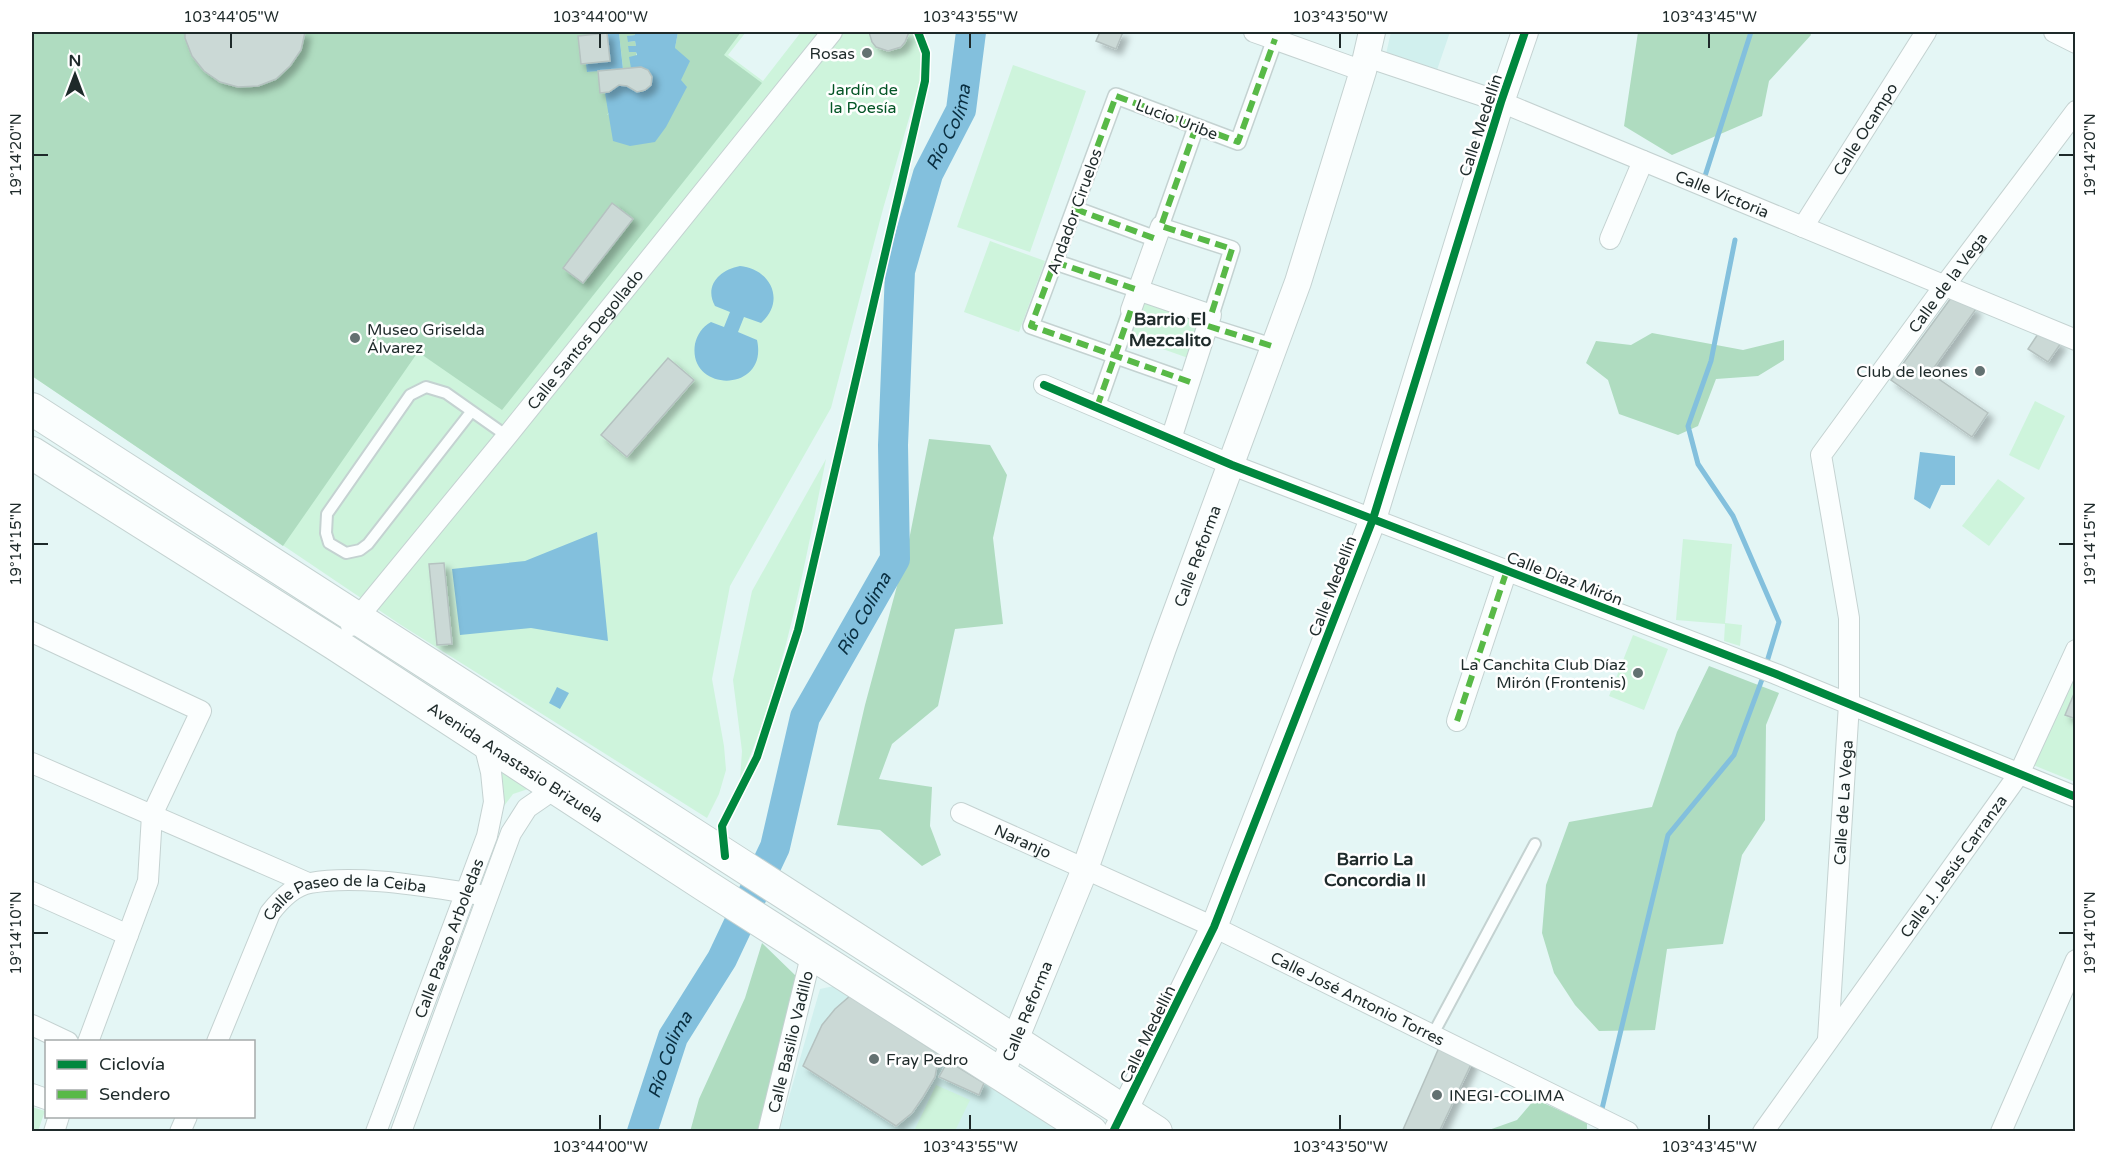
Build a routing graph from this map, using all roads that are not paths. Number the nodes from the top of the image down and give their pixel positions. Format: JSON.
{"nodes":[{"id":1,"x":832,"y":32,"type":"edge"},
{"id":2,"x":1254,"y":32,"type":"edge"},
{"id":3,"x":1372,"y":32,"type":"edge"},
{"id":4,"x":1525,"y":32,"type":"edge"},
{"id":5,"x":1926,"y":32,"type":"edge"},
{"id":6,"x":2054,"y":32,"type":"edge"},
{"id":7,"x":1275,"y":39,"type":"junction"},
{"id":8,"x":2076,"y":43,"type":"edge"},
{"id":9,"x":1365,"y":64,"type":"junction"},
{"id":10,"x":1116,"y":96,"type":"joint"},
{"id":11,"x":1501,"y":102,"type":"junction"},
{"id":12,"x":2076,"y":111,"type":"edge"},
{"id":13,"x":1196,"y":127,"type":"junction"},
{"id":14,"x":1643,"y":161,"type":"junction"},
{"id":15,"x":1075,"y":209,"type":"junction"},
{"id":16,"x":1803,"y":227,"type":"junction"},
{"id":17,"x":1159,"y":233,"type":"junction"},
{"id":18,"x":1610,"y":239,"type":"dead end"},
{"id":19,"x":1054,"y":262,"type":"junction"},
{"id":20,"x":1945,"y":285,"type":"junction"},
{"id":21,"x":1138,"y":291,"type":"junction"},
{"id":22,"x":1131,"y":310,"type":"joint"},
{"id":23,"x":1210,"y":320,"type":"junction"},
{"id":24,"x":2076,"y":340,"type":"edge"},
{"id":25,"x":1275,"y":347,"type":"junction"},
{"id":26,"x":1115,"y":356,"type":"junction"},
{"id":27,"x":1190,"y":382,"type":"junction"},
{"id":28,"x":1044,"y":385,"type":"dead end"},
{"id":29,"x":1097,"y":407,"type":"junction"},
{"id":30,"x":32,"y":409,"type":"edge"},
{"id":31,"x":471,"y":412,"type":"junction"},
{"id":32,"x":507,"y":436,"type":"junction"},
{"id":33,"x":1171,"y":439,"type":"junction"},
{"id":34,"x":32,"y":453,"type":"edge"},
{"id":35,"x":1821,"y":455,"type":"joint"},
{"id":36,"x":1232,"y":465,"type":"junction"},
{"id":37,"x":1373,"y":519,"type":"junction"},
{"id":38,"x":1507,"y":570,"type":"junction"},
{"id":39,"x":357,"y":619,"type":"junction"},
{"id":40,"x":32,"y":632,"type":"edge"},
{"id":41,"x":335,"y":644,"type":"junction"},
{"id":42,"x":2076,"y":650,"type":"edge"},
{"id":43,"x":1849,"y":704,"type":"junction"},
{"id":44,"x":1457,"y":721,"type":"dead end"},
{"id":45,"x":483,"y":740,"type":"junction"},
{"id":46,"x":32,"y":763,"type":"edge"},
{"id":47,"x":2019,"y":774,"type":"junction"},
{"id":48,"x":556,"y":788,"type":"junction"},
{"id":49,"x":2076,"y":797,"type":"edge"},
{"id":50,"x":961,"y":813,"type":"dead end"},
{"id":51,"x":152,"y":815,"type":"junction"},
{"id":52,"x":1535,"y":844,"type":"dead end"},
{"id":53,"x":1085,"y":869,"type":"junction"},
{"id":54,"x":308,"y":883,"type":"junction"},
{"id":55,"x":32,"y":892,"type":"edge"},
{"id":56,"x":465,"y":892,"type":"junction"},
{"id":57,"x":488,"y":896,"type":"junction"},
{"id":58,"x":1214,"y":927,"type":"junction"},
{"id":59,"x":128,"y":934,"type":"junction"},
{"id":60,"x":805,"y":948,"type":"junction"},
{"id":61,"x":2076,"y":960,"type":"edge"},
{"id":62,"x":32,"y":1025,"type":"edge"},
{"id":63,"x":1432,"y":1036,"type":"junction"},
{"id":64,"x":1828,"y":1039,"type":"junction"},
{"id":65,"x":66,"y":1040,"type":"edge"},
{"id":66,"x":88,"y":1040,"type":"edge"},
{"id":67,"x":217,"y":1040,"type":"edge"},
{"id":68,"x":1014,"y":1041,"type":"junction"},
{"id":69,"x":1001,"y":1074,"type":"junction"},
{"id":70,"x":392,"y":1090,"type":"junction"},
{"id":71,"x":413,"y":1097,"type":"junction"},
{"id":72,"x":1119,"y":1121,"type":"edge"},
{"id":73,"x":1619,"y":1127,"type":"edge"},
{"id":74,"x":376,"y":1131,"type":"edge"},
{"id":75,"x":401,"y":1131,"type":"edge"},
{"id":76,"x":768,"y":1131,"type":"edge"},
{"id":77,"x":1090,"y":1131,"type":"edge"},
{"id":78,"x":1156,"y":1131,"type":"edge"},
{"id":79,"x":1763,"y":1131,"type":"edge"},
{"id":80,"x":2001,"y":1131,"type":"edge"}],
"edges":[{"from":1,"to":32,"type":"street","name":"Calle Santos Degollado"},
{"from":2,"to":7,"type":"street","name":"Calle Victoria"},
{"from":3,"to":9,"type":"street","name":"Calle Reforma"},
{"from":4,"to":11,"type":"street","name":"Calle Medellín"},
{"from":5,"to":16,"type":"street","name":"Calle Ocampo"},
{"from":6,"to":8,"type":"street"},
{"from":7,"to":9,"type":"street","name":"Calle Victoria"},
{"from":7,"to":13,"type":"street","name":"Lucio Uribe"},
{"from":9,"to":11,"type":"street","name":"Calle Victoria"},
{"from":9,"to":25,"type":"street","name":"Calle Reforma"},
{"from":10,"to":13,"type":"street","name":"Lucio Uribe"},
{"from":10,"to":15,"type":"street","name":"Andador Ciruelos"},
{"from":11,"to":14,"type":"street","name":"Calle Victoria"},
{"from":11,"to":37,"type":"street","name":"Calle Medellín"},
{"from":12,"to":20,"type":"street","name":"Calle de la Vega"},
{"from":13,"to":17,"type":"street"},
{"from":14,"to":16,"type":"street","name":"Calle Victoria"},
{"from":14,"to":18,"type":"street"},
{"from":15,"to":17,"type":"street"},
{"from":15,"to":19,"type":"street","name":"Andador Ciruelos"},
{"from":16,"to":20,"type":"street","name":"Calle Victoria"},
{"from":17,"to":21,"type":"street"},
{"from":17,"to":23,"type":"street"},
{"from":19,"to":21,"type":"street"},
{"from":19,"to":26,"type":"street","name":"Andador Ciruelos"},
{"from":20,"to":24,"type":"street","name":"Calle Victoria"},
{"from":20,"to":35,"type":"street","name":"Calle de la Vega"},
{"from":21,"to":22,"type":"street"},
{"from":21,"to":23,"type":"street"},
{"from":22,"to":26,"type":"street"},
{"from":23,"to":25,"type":"street"},
{"from":23,"to":27,"type":"street"},
{"from":25,"to":36,"type":"street","name":"Calle Reforma"},
{"from":26,"to":27,"type":"street"},
{"from":26,"to":29,"type":"street"},
{"from":27,"to":33,"type":"street"},
{"from":28,"to":29,"type":"street","name":"Calle Díaz Mirón"},
{"from":29,"to":33,"type":"street","name":"Calle Díaz Mirón"},
{"from":30,"to":39,"type":"main road","name":"Avenida Anastasio Brizuela"},
{"from":31,"to":31,"type":"lane"},
{"from":31,"to":32,"type":"lane"},
{"from":32,"to":39,"type":"street","name":"Calle Santos Degollado"},
{"from":33,"to":36,"type":"street","name":"Calle Díaz Mirón"},
{"from":34,"to":41,"type":"main road","name":"Avenida Anastasio Brizuela"},
{"from":35,"to":43,"type":"street","name":"Calle de La Vega"},
{"from":36,"to":37,"type":"street","name":"Calle Díaz Mirón"},
{"from":36,"to":53,"type":"street","name":"Calle Reforma"},
{"from":37,"to":38,"type":"street","name":"Calle Díaz Mirón"},
{"from":37,"to":58,"type":"street","name":"Calle Medellín"},
{"from":38,"to":43,"type":"street","name":"Calle Díaz Mirón"},
{"from":38,"to":44,"type":"street"},
{"from":39,"to":41,"type":"street","name":"Calle Santos Degollado"},
{"from":39,"to":68,"type":"main road","name":"Avenida Anastasio Brizuela"},
{"from":40,"to":51,"type":"street"},
{"from":41,"to":45,"type":"main road","name":"Avenida Anastasio Brizuela"},
{"from":42,"to":47,"type":"street","name":"Calle J. Jesús Carranza"},
{"from":43,"to":47,"type":"street","name":"Calle Díaz Mirón"},
{"from":43,"to":64,"type":"street","name":"Calle de La Vega"},
{"from":45,"to":48,"type":"main road","name":"Avenida Anastasio Brizuela"},
{"from":45,"to":56,"type":"street","name":"Calle Paseo Arboledas"},
{"from":46,"to":51,"type":"street"},
{"from":47,"to":49,"type":"street","name":"Calle Díaz Mirón"},
{"from":47,"to":64,"type":"street","name":"Calle J. Jesús Carranza"},
{"from":48,"to":57,"type":"street","name":"Calle Paseo Arboledas"},
{"from":48,"to":60,"type":"main road","name":"Avenida Anastasio Brizuela"},
{"from":50,"to":53,"type":"street","name":"Naranjo"},
{"from":51,"to":54,"type":"street"},
{"from":51,"to":59,"type":"street"},
{"from":52,"to":63,"type":"lane"},
{"from":53,"to":58,"type":"street","name":"Calle José Antonio Torres"},
{"from":53,"to":68,"type":"street","name":"Calle Reforma"},
{"from":54,"to":56,"type":"street","name":"Calle Paseo de la Ceiba"},
{"from":54,"to":67,"type":"street","name":"Calle Paseo de la Ceiba"},
{"from":55,"to":59,"type":"street"},
{"from":56,"to":57,"type":"street","name":"Calle Paseo de la Ceiba"},
{"from":56,"to":70,"type":"street","name":"Calle Paseo Arboledas"},
{"from":57,"to":71,"type":"street","name":"Calle Paseo Arboledas"},
{"from":58,"to":63,"type":"street","name":"Calle José Antonio Torres"},
{"from":58,"to":72,"type":"street","name":"Calle Medellín"},
{"from":59,"to":66,"type":"street"},
{"from":60,"to":69,"type":"main road","name":"Avenida Anastasio Brizuela"},
{"from":60,"to":76,"type":"street","name":"Calle Basilio Vadillo"},
{"from":61,"to":80,"type":"street"},
{"from":62,"to":65,"type":"street"},
{"from":63,"to":73,"type":"street","name":"Calle José Antonio Torres"},
{"from":64,"to":79,"type":"street"},
{"from":68,"to":69,"type":"street","name":"Calle Reforma"},
{"from":68,"to":72,"type":"main road"},
{"from":69,"to":77,"type":"main road","name":"Avenida Anastasio Brizuela"},
{"from":70,"to":71,"type":"street"},
{"from":70,"to":74,"type":"street","name":"Calle Paseo Arboledas"},
{"from":71,"to":75,"type":"street","name":"Calle Paseo Arboledas"},
{"from":72,"to":78,"type":"main road"}]}
